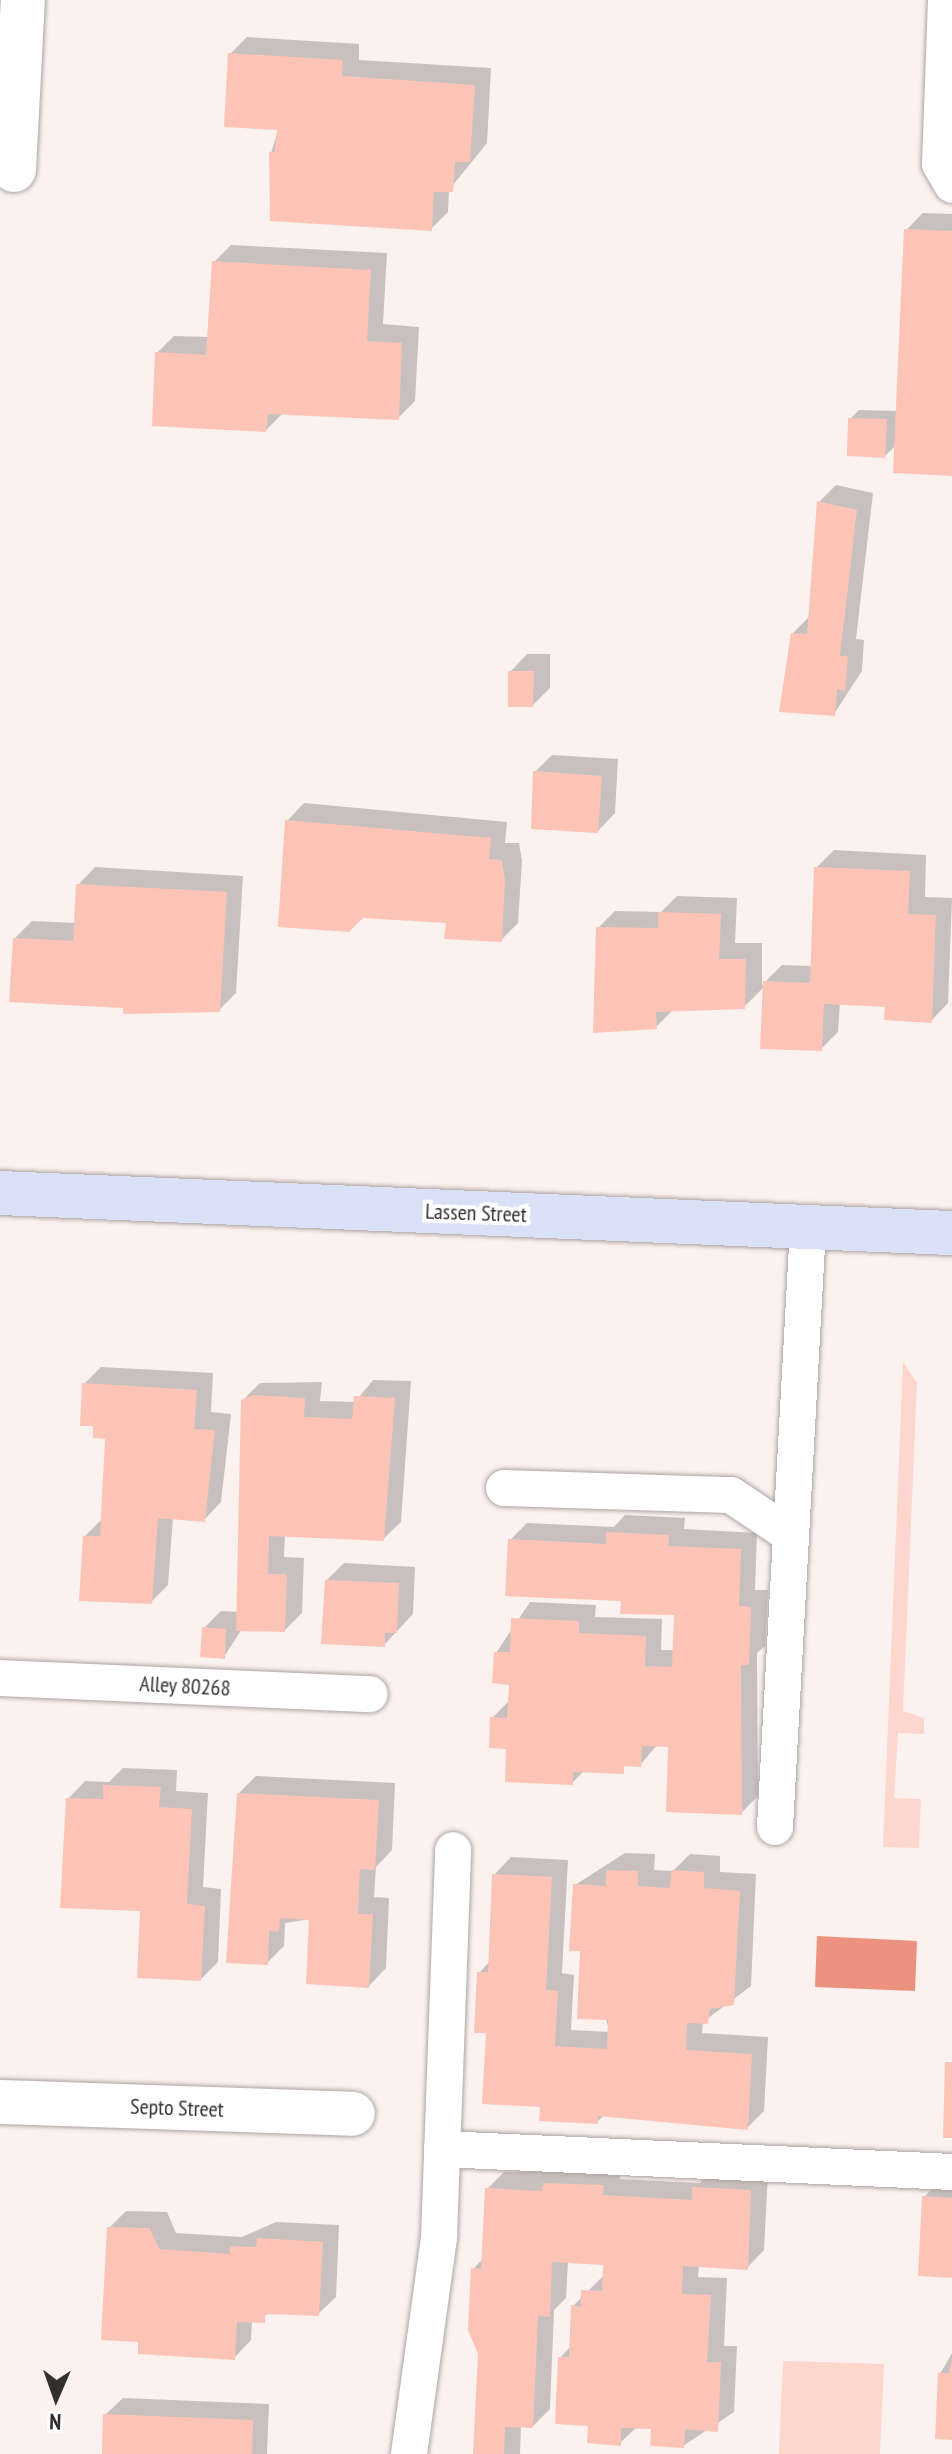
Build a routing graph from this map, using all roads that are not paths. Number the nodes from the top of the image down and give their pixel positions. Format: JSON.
{"nodes":[{"id":1,"x":23,"y":0,"type":"edge"},
{"id":2,"x":946,"y":0,"type":"edge"},
{"id":3,"x":14,"y":170,"type":"dead end"},
{"id":4,"x":952,"y":185,"type":"edge"},
{"id":5,"x":0,"y":1193,"type":"edge"},
{"id":6,"x":808,"y":1227,"type":"junction"},
{"id":7,"x":952,"y":1233,"type":"edge"},
{"id":8,"x":504,"y":1488,"type":"dead end"},
{"id":9,"x":789,"y":1534,"type":"junction"},
{"id":10,"x":0,"y":1678,"type":"edge"},
{"id":11,"x":370,"y":1694,"type":"dead end"},
{"id":12,"x":775,"y":1827,"type":"dead end"},
{"id":13,"x":453,"y":1850,"type":"dead end"},
{"id":14,"x":0,"y":2102,"type":"edge"},
{"id":15,"x":353,"y":2114,"type":"dead end"},
{"id":16,"x":442,"y":2149,"type":"junction"},
{"id":17,"x":952,"y":2172,"type":"edge"},
{"id":18,"x":409,"y":2454,"type":"edge"}],
"edges":[{"from":1,"to":3,"type":"street"},
{"from":2,"to":4,"type":"lane"},
{"from":5,"to":6,"type":"main road","name":"Lassen Street"},
{"from":6,"to":7,"type":"main road","name":"Lassen Street"},
{"from":6,"to":9,"type":"lane"},
{"from":8,"to":9,"type":"lane"},
{"from":9,"to":12,"type":"lane"},
{"from":10,"to":11,"type":"lane","name":"Alley 80268"},
{"from":13,"to":16,"type":"lane"},
{"from":14,"to":15,"type":"street","name":"Septo Street"},
{"from":16,"to":17,"type":"lane"},
{"from":16,"to":18,"type":"lane"}]}
